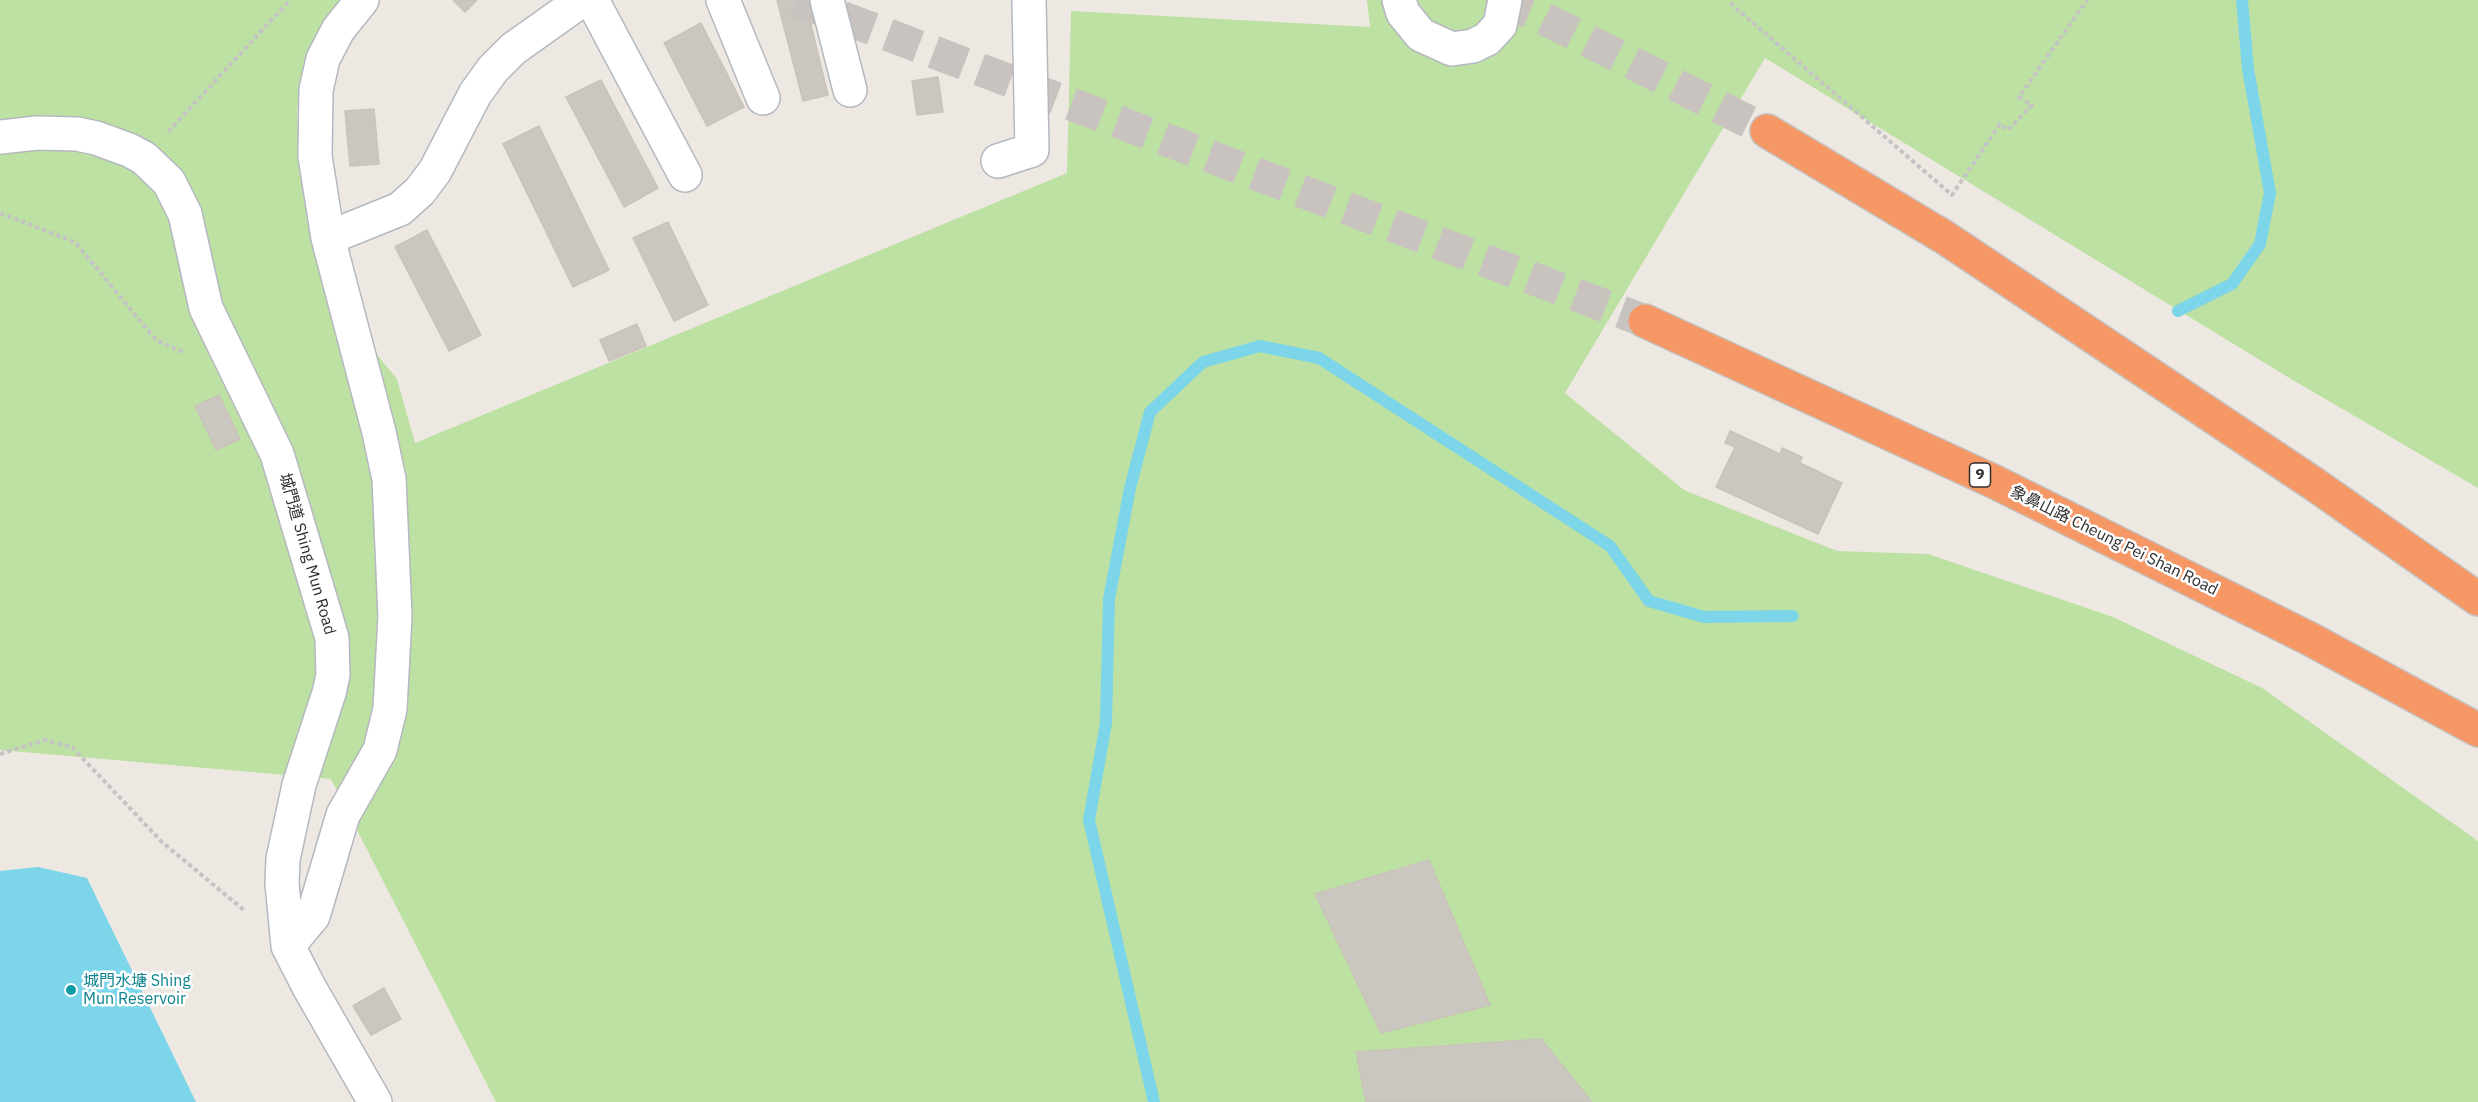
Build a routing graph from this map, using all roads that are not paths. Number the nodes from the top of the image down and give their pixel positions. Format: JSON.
{"nodes":[{"id":1,"x":362,"y":0,"type":"edge"},
{"id":2,"x":582,"y":0,"type":"edge"},
{"id":3,"x":592,"y":0,"type":"edge"},
{"id":4,"x":723,"y":0,"type":"edge"},
{"id":5,"x":827,"y":0,"type":"edge"},
{"id":6,"x":1029,"y":0,"type":"edge"},
{"id":7,"x":1399,"y":0,"type":"edge"},
{"id":8,"x":1505,"y":0,"type":"edge"},
{"id":9,"x":849,"y":90,"type":"dead end"},
{"id":10,"x":763,"y":98,"type":"dead end"},
{"id":11,"x":1767,"y":131,"type":"tunnel mouth"},
{"id":12,"x":0,"y":137,"type":"edge"},
{"id":13,"x":998,"y":160,"type":"dead end"},
{"id":14,"x":685,"y":175,"type":"dead end"},
{"id":15,"x":328,"y":238,"type":"junction"},
{"id":16,"x":1645,"y":321,"type":"tunnel mouth"},
{"id":17,"x":2478,"y":599,"type":"edge"},
{"id":18,"x":2478,"y":730,"type":"edge"},
{"id":19,"x":288,"y":946,"type":"junction"},
{"id":20,"x":375,"y":1102,"type":"edge"}],
"edges":[{"from":1,"to":15,"type":"lane"},
{"from":2,"to":15,"type":"lane"},
{"from":3,"to":14,"type":"lane"},
{"from":4,"to":10,"type":"lane"},
{"from":5,"to":9,"type":"lane"},
{"from":6,"to":13,"type":"lane"},
{"from":7,"to":8,"type":"lane"},
{"from":11,"to":17,"type":"highway"},
{"from":12,"to":19,"type":"lane","name":"城門道 Shing Mun Road"},
{"from":15,"to":19,"type":"lane"},
{"from":16,"to":18,"type":"highway","name":"象鼻山路 Cheung Pei Shan Road","number":"9"},
{"from":19,"to":20,"type":"lane","name":"城門道 Shing Mun Road"}]}
